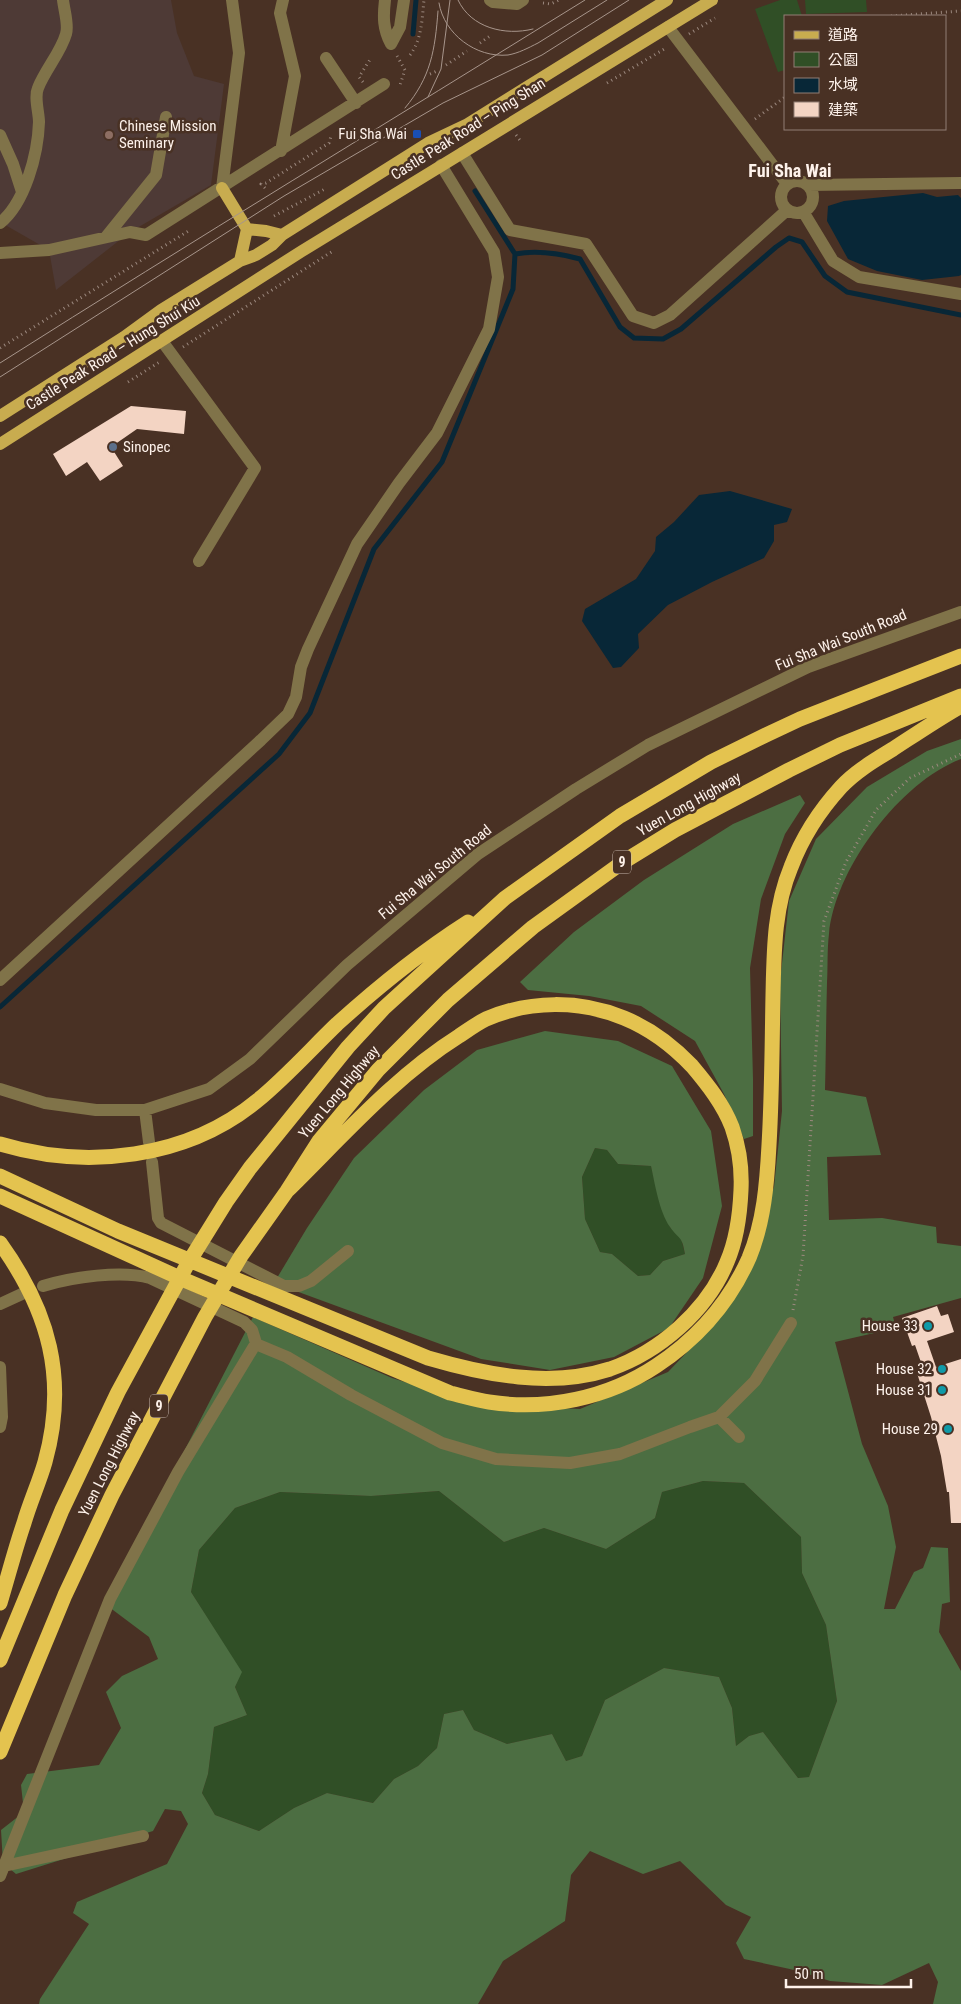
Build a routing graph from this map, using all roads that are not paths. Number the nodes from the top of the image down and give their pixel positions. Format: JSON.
{"nodes":[{"id":1,"x":63,"y":0,"type":"edge"},
{"id":2,"x":232,"y":0,"type":"edge"},
{"id":3,"x":283,"y":0,"type":"edge"},
{"id":4,"x":385,"y":0,"type":"edge"},
{"id":5,"x":404,"y":0,"type":"edge"},
{"id":6,"x":490,"y":0,"type":"edge"},
{"id":7,"x":523,"y":0,"type":"edge"},
{"id":8,"x":667,"y":0,"type":"edge"},
{"id":9,"x":712,"y":0,"type":"edge"},
{"id":10,"x":668,"y":27,"type":"junction"},
{"id":11,"x":326,"y":58,"type":"dead end"},
{"id":12,"x":384,"y":84,"type":"dead end"},
{"id":13,"x":356,"y":103,"type":"junction"},
{"id":14,"x":166,"y":117,"type":"dead end"},
{"id":15,"x":0,"y":136,"type":"edge"},
{"id":16,"x":281,"y":151,"type":"junction"},
{"id":17,"x":462,"y":153,"type":"junction"},
{"id":18,"x":441,"y":165,"type":"junction"},
{"id":19,"x":961,"y":183,"type":"edge"},
{"id":20,"x":788,"y":184,"type":"junction"},
{"id":21,"x":808,"y":185,"type":"junction"},
{"id":22,"x":222,"y":188,"type":"junction"},
{"id":23,"x":22,"y":192,"type":"junction"},
{"id":24,"x":786,"y":210,"type":"junction"},
{"id":25,"x":804,"y":212,"type":"junction"},
{"id":26,"x":0,"y":223,"type":"edge"},
{"id":27,"x":247,"y":230,"type":"junction"},
{"id":28,"x":282,"y":234,"type":"junction"},
{"id":29,"x":106,"y":237,"type":"junction"},
{"id":30,"x":0,"y":253,"type":"edge"},
{"id":31,"x":236,"y":264,"type":"junction"},
{"id":32,"x":244,"y":289,"type":"joint"},
{"id":33,"x":961,"y":294,"type":"edge"},
{"id":34,"x":162,"y":341,"type":"junction"},
{"id":35,"x":0,"y":416,"type":"edge"},
{"id":36,"x":0,"y":444,"type":"edge"},
{"id":37,"x":199,"y":561,"type":"dead end"},
{"id":38,"x":961,"y":612,"type":"edge"},
{"id":39,"x":961,"y":656,"type":"edge"},
{"id":40,"x":961,"y":696,"type":"edge"},
{"id":41,"x":961,"y":706,"type":"edge"},
{"id":42,"x":505,"y":898,"type":"junction"},
{"id":43,"x":0,"y":980,"type":"edge"},
{"id":44,"x":0,"y":1089,"type":"edge"},
{"id":45,"x":145,"y":1110,"type":"junction"},
{"id":46,"x":150,"y":1142,"type":"dead end"},
{"id":47,"x":0,"y":1144,"type":"edge"},
{"id":48,"x":152,"y":1162,"type":"dead end"},
{"id":49,"x":0,"y":1176,"type":"edge"},
{"id":50,"x":287,"y":1191,"type":"junction"},
{"id":51,"x":0,"y":1196,"type":"edge"},
{"id":52,"x":0,"y":1243,"type":"edge"},
{"id":53,"x":348,"y":1250,"type":"dead end"},
{"id":54,"x":43,"y":1286,"type":"dead end"},
{"id":55,"x":24,"y":1293,"type":"dead end"},
{"id":56,"x":0,"y":1304,"type":"edge"},
{"id":57,"x":791,"y":1322,"type":"road end"},
{"id":58,"x":256,"y":1344,"type":"junction"},
{"id":59,"x":0,"y":1367,"type":"edge"},
{"id":60,"x":719,"y":1418,"type":"junction"},
{"id":61,"x":0,"y":1427,"type":"edge"},
{"id":62,"x":739,"y":1437,"type":"dead end"},
{"id":63,"x":0,"y":1603,"type":"edge"},
{"id":64,"x":0,"y":1660,"type":"edge"},
{"id":65,"x":0,"y":1752,"type":"edge"},
{"id":66,"x":143,"y":1836,"type":"dead end"},
{"id":67,"x":2,"y":1871,"type":"edge"}],
"edges":[{"from":1,"to":23,"type":"street"},
{"from":2,"to":22,"type":"street"},
{"from":3,"to":16,"type":"street"},
{"from":4,"to":5,"type":"street"},
{"from":6,"to":7,"type":"street"},
{"from":8,"to":28,"type":"main road","name":"Castle Peak Road – Ping Shan"},
{"from":9,"to":10,"type":"main road","name":"Castle Peak Road – Ping Shan"},
{"from":10,"to":17,"type":"main road","name":"Castle Peak Road – Ping Shan"},
{"from":10,"to":20,"type":"street"},
{"from":11,"to":13,"type":"street"},
{"from":12,"to":13,"type":"street"},
{"from":13,"to":16,"type":"street"},
{"from":14,"to":29,"type":"street"},
{"from":15,"to":23,"type":"street"},
{"from":16,"to":22,"type":"street"},
{"from":17,"to":18,"type":"main road","name":"Castle Peak Road – Ping Shan"},
{"from":17,"to":24,"type":"street"},
{"from":18,"to":32,"type":"main road","name":"Castle Peak Road – Ping Shan"},
{"from":18,"to":43,"type":"street"},
{"from":19,"to":21,"type":"street"},
{"from":20,"to":21,"type":"street"},
{"from":20,"to":24,"type":"street"},
{"from":21,"to":25,"type":"street"},
{"from":22,"to":27,"type":"main road"},
{"from":22,"to":29,"type":"street"},
{"from":23,"to":26,"type":"street"},
{"from":24,"to":25,"type":"street"},
{"from":25,"to":33,"type":"street"},
{"from":27,"to":28,"type":"main road"},
{"from":27,"to":31,"type":"main road"},
{"from":28,"to":31,"type":"main road","name":"Castle Peak Road – Ping Shan"},
{"from":29,"to":30,"type":"street"},
{"from":31,"to":35,"type":"main road","name":"Castle Peak Road – Hung Shui Kiu"},
{"from":32,"to":34,"type":"main road","name":"Castle Peak Road – Hung Shui Kiu"},
{"from":34,"to":36,"type":"main road","name":"Castle Peak Road – Hung Shui Kiu"},
{"from":34,"to":37,"type":"street"},
{"from":38,"to":45,"type":"street","name":"Fui Sha Wai South Road"},
{"from":39,"to":42,"type":"highway","name":"Yuen Long Highway"},
{"from":40,"to":50,"type":"highway","name":"Yuen Long Highway","number":"9"},
{"from":41,"to":51,"type":"highway"},
{"from":42,"to":47,"type":"highway"},
{"from":42,"to":64,"type":"highway","name":"Yuen Long Highway"},
{"from":44,"to":45,"type":"street","name":"Fui Sha Wai South Road"},
{"from":45,"to":46,"type":"street"},
{"from":48,"to":53,"type":"street"},
{"from":49,"to":50,"type":"highway"},
{"from":50,"to":65,"type":"highway","name":"Yuen Long Highway","number":"9"},
{"from":52,"to":63,"type":"highway"},
{"from":54,"to":58,"type":"street"},
{"from":55,"to":56,"type":"street"},
{"from":57,"to":60,"type":"street"},
{"from":58,"to":60,"type":"street"},
{"from":58,"to":67,"type":"street"},
{"from":59,"to":61,"type":"street"},
{"from":60,"to":62,"type":"street"},
{"from":66,"to":67,"type":"street"}]}
